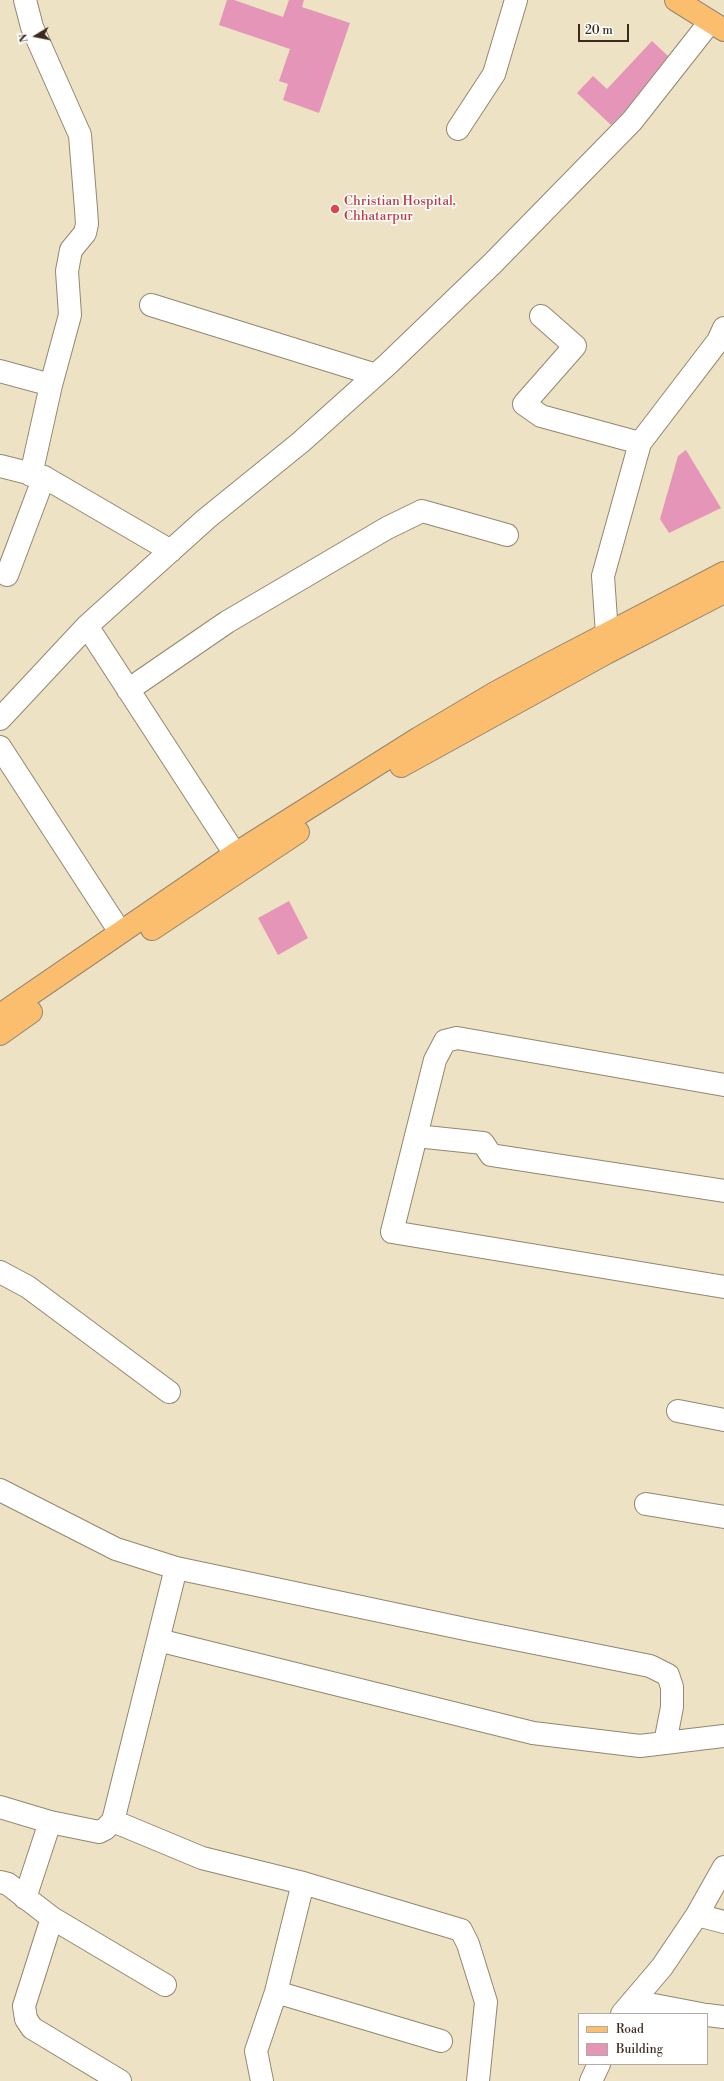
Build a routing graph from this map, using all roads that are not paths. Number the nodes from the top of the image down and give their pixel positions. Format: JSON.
{"nodes":[{"id":1,"x":25,"y":0,"type":"edge"},
{"id":2,"x":516,"y":0,"type":"edge"},
{"id":3,"x":676,"y":0,"type":"edge"},
{"id":4,"x":720,"y":27,"type":"edge"},
{"id":5,"x":458,"y":129,"type":"dead end"},
{"id":6,"x":151,"y":305,"type":"dead end"},
{"id":7,"x":541,"y":316,"type":"dead end"},
{"id":8,"x":724,"y":328,"type":"edge"},
{"id":9,"x":0,"y":371,"type":"edge"},
{"id":10,"x":376,"y":375,"type":"junction"},
{"id":11,"x":51,"y":385,"type":"junction"},
{"id":12,"x":640,"y":443,"type":"junction"},
{"id":13,"x":0,"y":466,"type":"edge"},
{"id":14,"x":37,"y":476,"type":"junction"},
{"id":15,"x":507,"y":535,"type":"dead end"},
{"id":16,"x":171,"y":550,"type":"junction"},
{"id":17,"x":724,"y":573,"type":"edge"},
{"id":18,"x":7,"y":575,"type":"dead end"},
{"id":19,"x":724,"y":592,"type":"edge"},
{"id":20,"x":87,"y":626,"type":"junction"},
{"id":21,"x":607,"y":634,"type":"junction"},
{"id":22,"x":128,"y":690,"type":"junction"},
{"id":23,"x":2,"y":714,"type":"edge"},
{"id":24,"x":0,"y":747,"type":"edge"},
{"id":25,"x":235,"y":854,"type":"junction"},
{"id":26,"x":120,"y":932,"type":"junction"},
{"id":27,"x":0,"y":1015,"type":"edge"},
{"id":28,"x":0,"y":1034,"type":"edge"},
{"id":29,"x":724,"y":1085,"type":"edge"},
{"id":30,"x":416,"y":1136,"type":"junction"},
{"id":31,"x":724,"y":1191,"type":"edge"},
{"id":32,"x":0,"y":1272,"type":"edge"},
{"id":33,"x":724,"y":1287,"type":"edge"},
{"id":34,"x":169,"y":1392,"type":"dead end"},
{"id":35,"x":678,"y":1412,"type":"dead end"},
{"id":36,"x":724,"y":1420,"type":"edge"},
{"id":37,"x":0,"y":1490,"type":"edge"},
{"id":38,"x":646,"y":1504,"type":"dead end"},
{"id":39,"x":724,"y":1517,"type":"edge"},
{"id":40,"x":176,"y":1568,"type":"junction"},
{"id":41,"x":158,"y":1640,"type":"junction"},
{"id":42,"x":724,"y":1736,"type":"edge"},
{"id":43,"x":665,"y":1743,"type":"junction"},
{"id":44,"x":0,"y":1807,"type":"edge"},
{"id":45,"x":113,"y":1821,"type":"junction"},
{"id":46,"x":50,"y":1822,"type":"junction"},
{"id":47,"x":724,"y":1867,"type":"edge"},
{"id":48,"x":0,"y":1882,"type":"edge"},
{"id":49,"x":303,"y":1883,"type":"junction"},
{"id":50,"x":25,"y":1898,"type":"junction"},
{"id":51,"x":697,"y":1915,"type":"junction"},
{"id":52,"x":52,"y":1918,"type":"junction"},
{"id":53,"x":724,"y":1922,"type":"edge"},
{"id":54,"x":165,"y":1985,"type":"dead end"},
{"id":55,"x":276,"y":1992,"type":"junction"},
{"id":56,"x":628,"y":2008,"type":"edge"},
{"id":57,"x":689,"y":2013,"type":"edge"},
{"id":58,"x":708,"y":2015,"type":"edge"},
{"id":59,"x":724,"y":2018,"type":"edge"},
{"id":60,"x":441,"y":2041,"type":"dead end"},
{"id":61,"x":599,"y":2065,"type":"edge"},
{"id":62,"x":120,"y":2081,"type":"edge"},
{"id":63,"x":262,"y":2081,"type":"edge"},
{"id":64,"x":478,"y":2081,"type":"edge"},
{"id":65,"x":591,"y":2081,"type":"edge"}],
"edges":[{"from":1,"to":11,"type":"street"},
{"from":2,"to":5,"type":"street"},
{"from":3,"to":4,"type":"main road"},
{"from":4,"to":10,"type":"street"},
{"from":6,"to":10,"type":"street"},
{"from":7,"to":12,"type":"street"},
{"from":8,"to":12,"type":"street"},
{"from":9,"to":11,"type":"street"},
{"from":10,"to":16,"type":"street"},
{"from":11,"to":14,"type":"street"},
{"from":12,"to":21,"type":"street"},
{"from":13,"to":14,"type":"street"},
{"from":14,"to":16,"type":"street"},
{"from":14,"to":18,"type":"street"},
{"from":15,"to":22,"type":"street"},
{"from":16,"to":20,"type":"street"},
{"from":17,"to":21,"type":"main road"},
{"from":19,"to":28,"type":"main road"},
{"from":20,"to":22,"type":"street"},
{"from":20,"to":23,"type":"street"},
{"from":21,"to":25,"type":"main road"},
{"from":22,"to":25,"type":"street"},
{"from":24,"to":26,"type":"street"},
{"from":25,"to":26,"type":"main road"},
{"from":26,"to":27,"type":"main road"},
{"from":29,"to":30,"type":"street"},
{"from":30,"to":31,"type":"street"},
{"from":30,"to":33,"type":"street"},
{"from":32,"to":34,"type":"street"},
{"from":35,"to":36,"type":"street"},
{"from":37,"to":40,"type":"street"},
{"from":38,"to":39,"type":"street"},
{"from":40,"to":41,"type":"street"},
{"from":40,"to":43,"type":"street"},
{"from":41,"to":43,"type":"street"},
{"from":41,"to":45,"type":"street"},
{"from":42,"to":43,"type":"street"},
{"from":44,"to":46,"type":"street"},
{"from":45,"to":46,"type":"street"},
{"from":45,"to":49,"type":"street"},
{"from":46,"to":50,"type":"street"},
{"from":47,"to":51,"type":"street"},
{"from":48,"to":50,"type":"street"},
{"from":49,"to":55,"type":"street"},
{"from":49,"to":64,"type":"street"},
{"from":50,"to":52,"type":"street"},
{"from":51,"to":53,"type":"street"},
{"from":51,"to":56,"type":"street"},
{"from":52,"to":54,"type":"street"},
{"from":52,"to":62,"type":"street"},
{"from":55,"to":60,"type":"street"},
{"from":55,"to":63,"type":"street"},
{"from":56,"to":57,"type":"street"},
{"from":58,"to":59,"type":"street"},
{"from":61,"to":65,"type":"street"}]}
